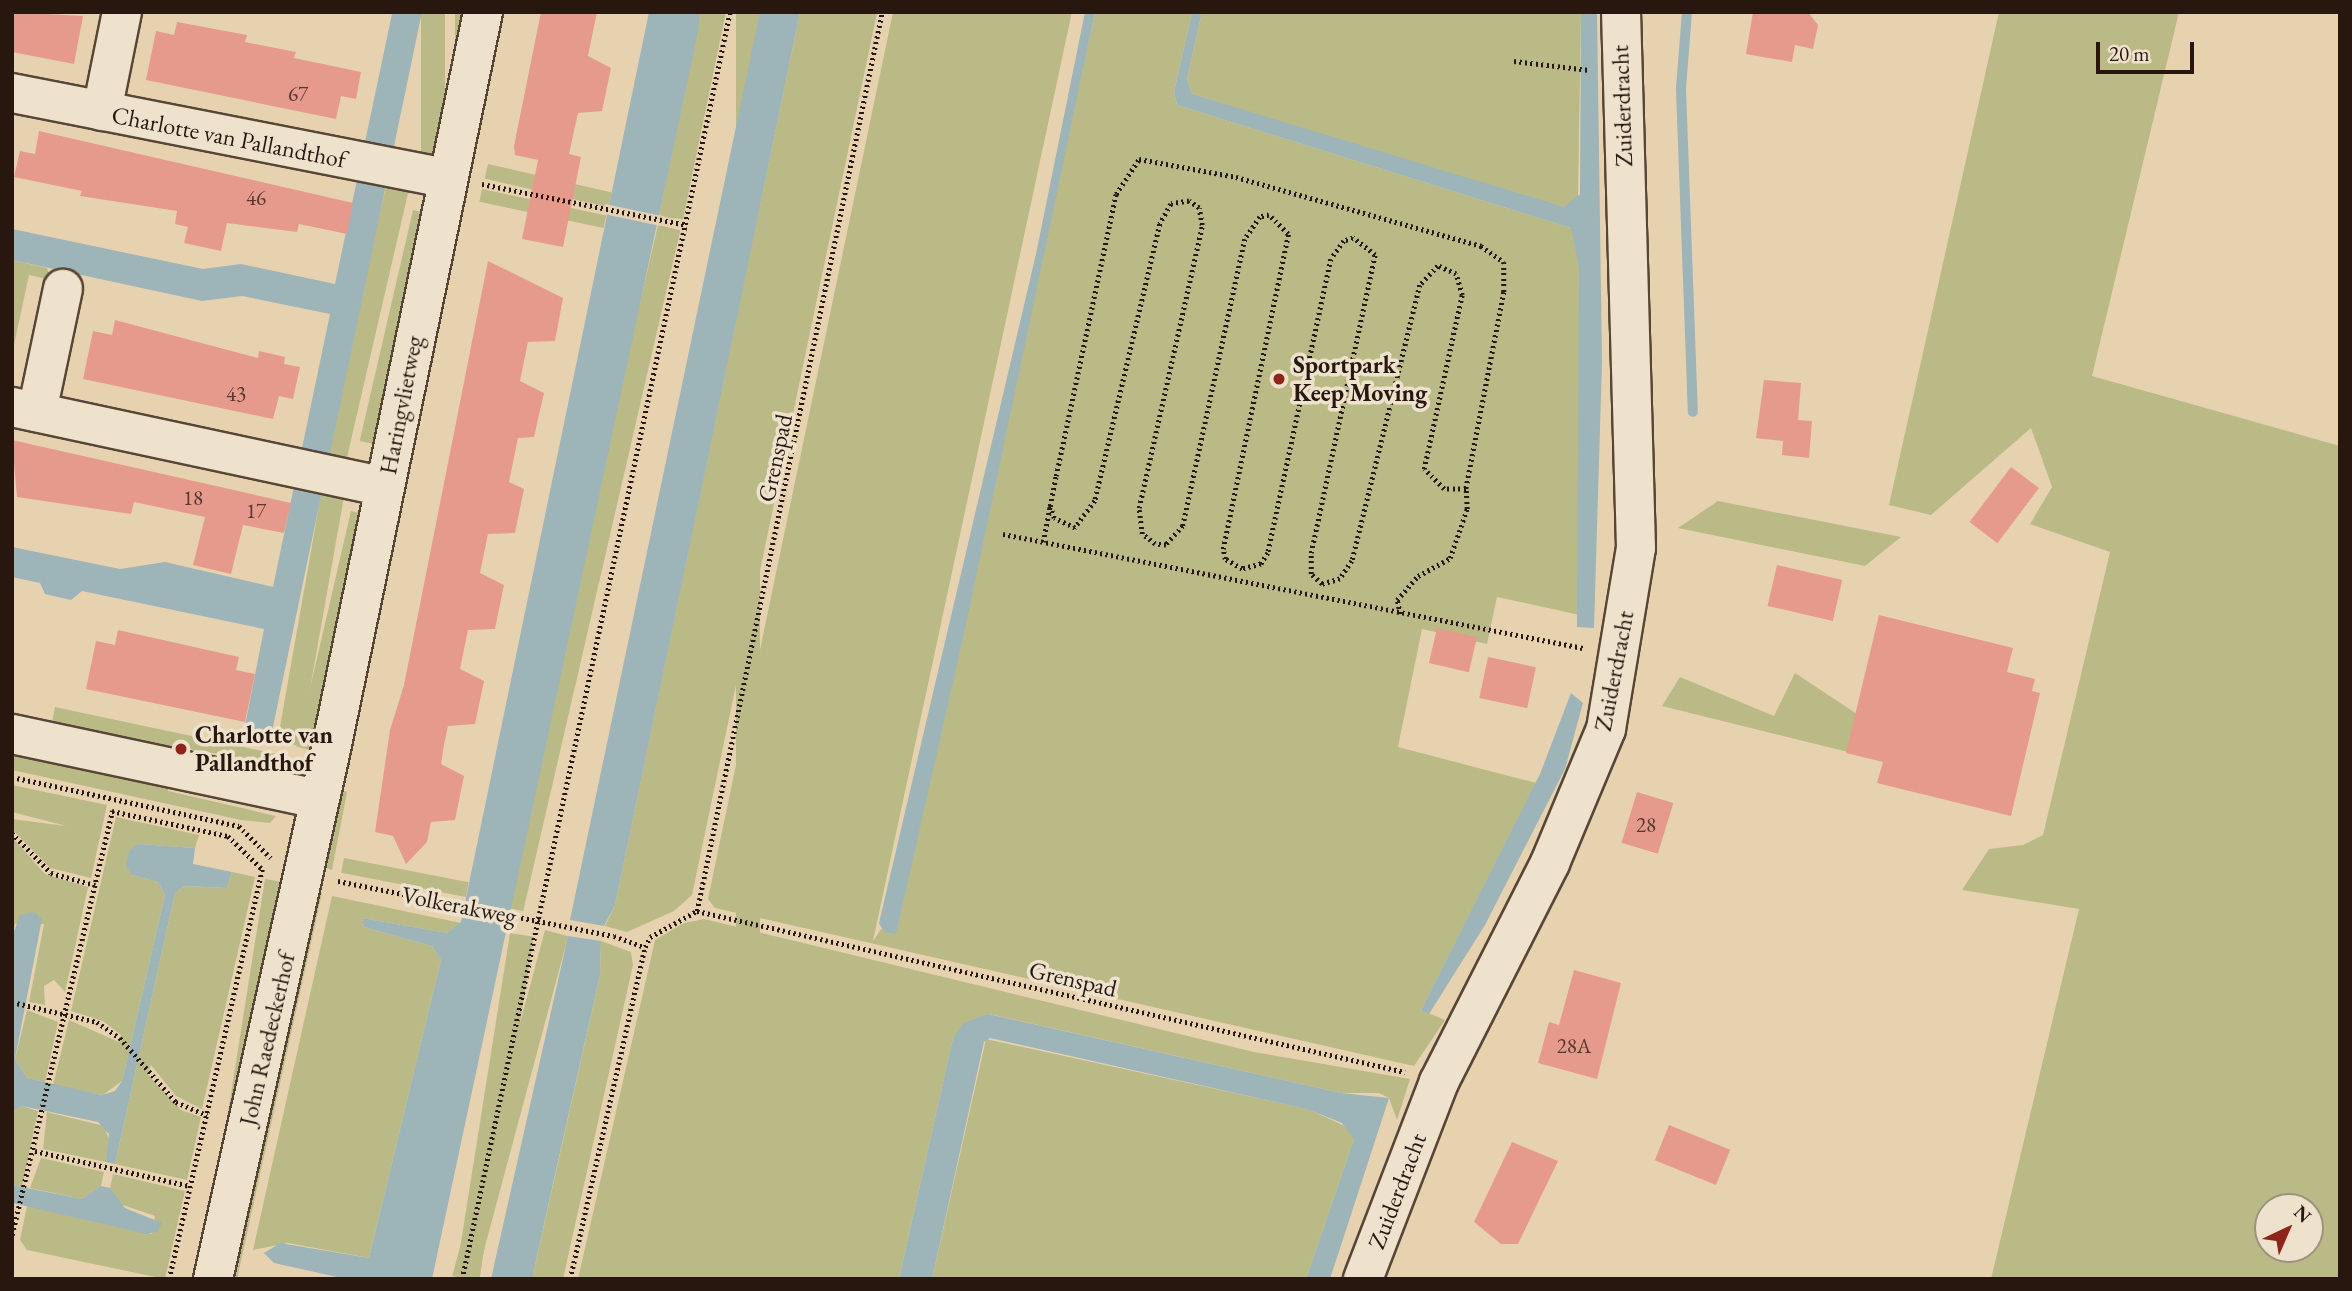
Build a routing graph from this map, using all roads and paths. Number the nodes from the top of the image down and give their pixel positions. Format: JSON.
{"nodes":[{"id":1,"x":122,"y":12,"type":"edge"},
{"id":2,"x":483,"y":12,"type":"edge"},
{"id":3,"x":730,"y":12,"type":"edge"},
{"id":4,"x":882,"y":12,"type":"edge"},
{"id":5,"x":1621,"y":12,"type":"edge"},
{"id":6,"x":1514,"y":61,"type":"dead end"},
{"id":7,"x":1570,"y":70,"type":"dead end"},
{"id":8,"x":12,"y":93,"type":"edge"},
{"id":9,"x":102,"y":111,"type":"junction"},
{"id":10,"x":446,"y":178,"type":"junction"},
{"id":11,"x":687,"y":225,"type":"junction"},
{"id":12,"x":62,"y":289,"type":"dead end"},
{"id":13,"x":24,"y":410,"type":"edge"},
{"id":14,"x":384,"y":487,"type":"junction"},
{"id":15,"x":1466,"y":489,"type":"junction"},
{"id":16,"x":1050,"y":506,"type":"junction"},
{"id":17,"x":1003,"y":534,"type":"dead end"},
{"id":18,"x":1043,"y":542,"type":"junction"},
{"id":19,"x":1400,"y":614,"type":"junction"},
{"id":20,"x":1619,"y":655,"type":"junction"},
{"id":21,"x":12,"y":734,"type":"edge"},
{"id":22,"x":12,"y":777,"type":"edge"},
{"id":23,"x":320,"y":799,"type":"junction"},
{"id":24,"x":12,"y":833,"type":"edge"},
{"id":25,"x":291,"y":868,"type":"junction"},
{"id":26,"x":95,"y":885,"type":"junction"},
{"id":27,"x":697,"y":911,"type":"junction"},
{"id":28,"x":541,"y":921,"type":"junction"},
{"id":29,"x":645,"y":947,"type":"junction"},
{"id":30,"x":12,"y":1002,"type":"edge"},
{"id":31,"x":66,"y":1013,"type":"junction"},
{"id":32,"x":1439,"y":1082,"type":"junction"},
{"id":33,"x":207,"y":1115,"type":"junction"},
{"id":34,"x":35,"y":1151,"type":"junction"},
{"id":35,"x":190,"y":1186,"type":"junction"},
{"id":36,"x":12,"y":1234,"type":"edge"},
{"id":37,"x":169,"y":1279,"type":"edge"},
{"id":38,"x":213,"y":1279,"type":"edge"},
{"id":39,"x":461,"y":1279,"type":"edge"},
{"id":40,"x":570,"y":1279,"type":"edge"},
{"id":41,"x":1363,"y":1279,"type":"edge"}],
"edges":[{"from":1,"to":9,"type":"street"},
{"from":2,"to":10,"type":"street","name":"Haringvlietweg"},
{"from":3,"to":11,"type":"path"},
{"from":4,"to":27,"type":"path","name":"Grenspad"},
{"from":5,"to":20,"type":"street","name":"Zuiderdracht"},
{"from":6,"to":7,"type":"path"},
{"from":8,"to":9,"type":"street","name":"Charlotte van Pallandthof"},
{"from":9,"to":10,"type":"street","name":"Charlotte van Pallandthof"},
{"from":10,"to":11,"type":"path"},
{"from":10,"to":14,"type":"street","name":"Haringvlietweg"},
{"from":11,"to":28,"type":"path"},
{"from":12,"to":13,"type":"street"},
{"from":13,"to":14,"type":"street"},
{"from":14,"to":23,"type":"street","name":"Haringvlietweg"},
{"from":15,"to":16,"type":"path"},
{"from":15,"to":16,"type":"path"},
{"from":15,"to":19,"type":"path"},
{"from":16,"to":18,"type":"path"},
{"from":17,"to":18,"type":"path"},
{"from":18,"to":19,"type":"path"},
{"from":19,"to":20,"type":"path"},
{"from":20,"to":32,"type":"street","name":"Zuiderdracht"},
{"from":21,"to":23,"type":"street"},
{"from":22,"to":25,"type":"path"},
{"from":23,"to":25,"type":"street","name":"John Raedeckerhof"},
{"from":24,"to":26,"type":"path"},
{"from":25,"to":28,"type":"path","name":"Volkerakweg"},
{"from":25,"to":38,"type":"street","name":"John Raedeckerhof"},
{"from":26,"to":31,"type":"path"},
{"from":26,"to":33,"type":"path"},
{"from":27,"to":29,"type":"path"},
{"from":27,"to":32,"type":"path","name":"Grenspad"},
{"from":28,"to":29,"type":"path","name":"Volkerakweg"},
{"from":28,"to":39,"type":"path"},
{"from":29,"to":40,"type":"path"},
{"from":30,"to":31,"type":"path"},
{"from":31,"to":33,"type":"path"},
{"from":31,"to":34,"type":"path"},
{"from":32,"to":41,"type":"street","name":"Zuiderdracht"},
{"from":33,"to":35,"type":"path"},
{"from":34,"to":35,"type":"path"},
{"from":34,"to":36,"type":"path"},
{"from":35,"to":37,"type":"path"}]}
